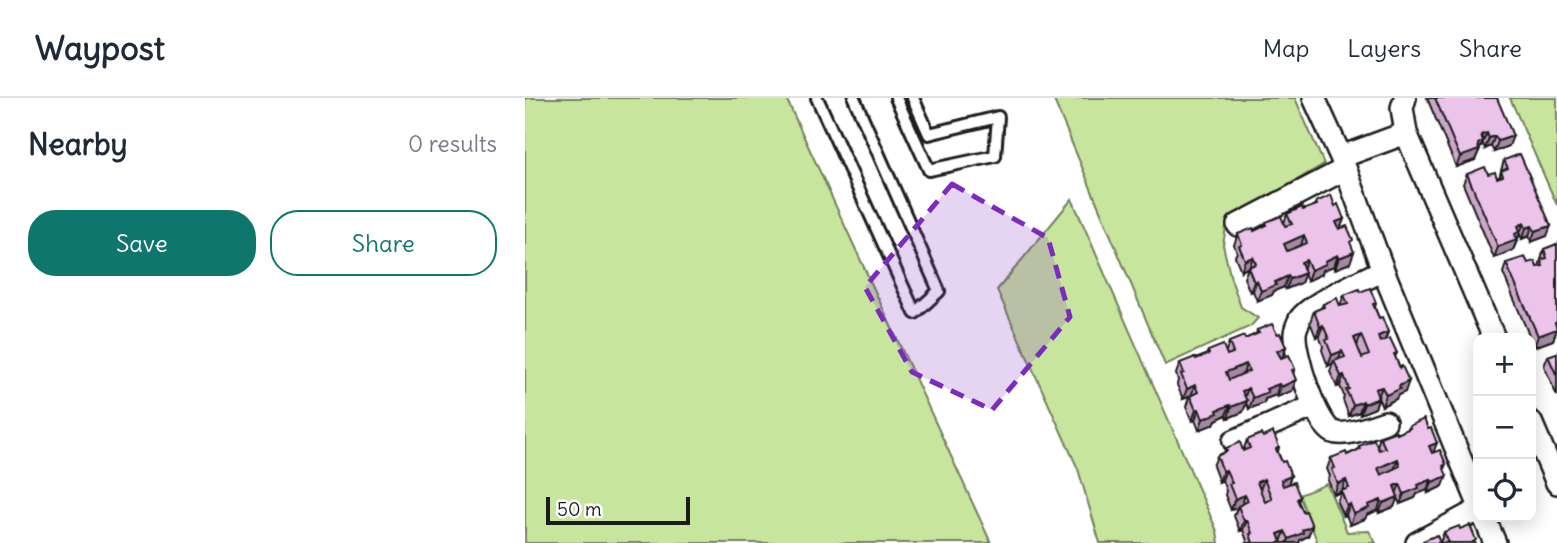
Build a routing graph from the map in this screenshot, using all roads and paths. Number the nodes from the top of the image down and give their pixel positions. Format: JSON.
{"nodes":[{"id":1,"x":817,"y":98,"type":"edge"},
{"id":2,"x":854,"y":98,"type":"edge"},
{"id":3,"x":896,"y":98,"type":"edge"},
{"id":4,"x":913,"y":98,"type":"edge"},
{"id":5,"x":1314,"y":98,"type":"edge"},
{"id":6,"x":1405,"y":98,"type":"edge"},
{"id":7,"x":1406,"y":133,"type":"junction"},
{"id":8,"x":1343,"y":163,"type":"junction"},
{"id":9,"x":1238,"y":225,"type":"dead end"},
{"id":10,"x":1383,"y":270,"type":"junction"},
{"id":11,"x":1493,"y":333,"type":"edge"},
{"id":12,"x":1314,"y":406,"type":"junction"},
{"id":13,"x":1385,"y":422,"type":"dead end"},
{"id":14,"x":1536,"y":434,"type":"edge"},
{"id":15,"x":1234,"y":441,"type":"edge"},
{"id":16,"x":1557,"y":483,"type":"edge"},
{"id":17,"x":1473,"y":490,"type":"edge"},
{"id":18,"x":1473,"y":513,"type":"edge"},
{"id":19,"x":1486,"y":522,"type":"edge"},
{"id":20,"x":1417,"y":543,"type":"edge"},
{"id":21,"x":1495,"y":543,"type":"edge"}],
"edges":[{"from":1,"to":2,"type":"lane"},
{"from":3,"to":4,"type":"lane"},
{"from":5,"to":8,"type":"street"},
{"from":6,"to":7,"type":"street"},
{"from":7,"to":8,"type":"street"},
{"from":7,"to":11,"type":"street"},
{"from":8,"to":9,"type":"street"},
{"from":8,"to":10,"type":"street"},
{"from":10,"to":12,"type":"street"},
{"from":10,"to":17,"type":"street"},
{"from":12,"to":13,"type":"street"},
{"from":12,"to":15,"type":"street"},
{"from":14,"to":16,"type":"street"},
{"from":18,"to":20,"type":"street"},
{"from":19,"to":21,"type":"street"}]}
